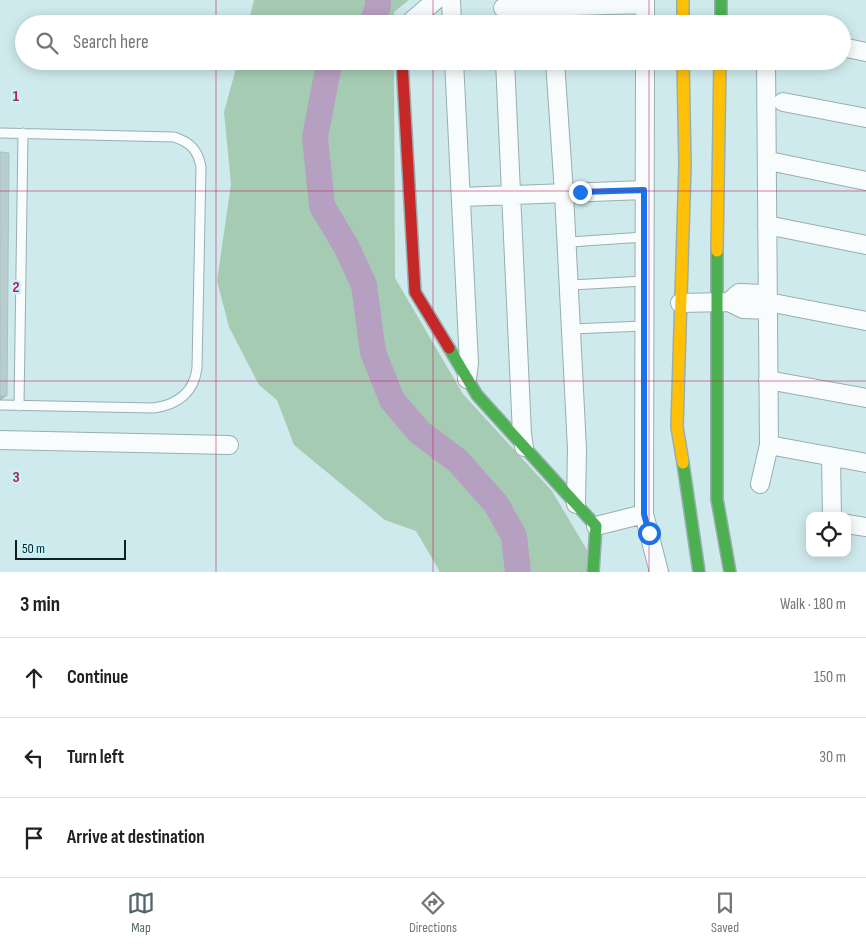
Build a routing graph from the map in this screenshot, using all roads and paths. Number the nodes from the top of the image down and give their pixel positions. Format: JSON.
{"nodes":[{"id":1,"x":436,"y":0,"type":"edge"},
{"id":2,"x":451,"y":0,"type":"edge"},
{"id":3,"x":683,"y":0,"type":"edge"},
{"id":4,"x":721,"y":0,"type":"edge"},
{"id":5,"x":645,"y":2,"type":"edge"},
{"id":6,"x":503,"y":11,"type":"edge"},
{"id":7,"x":418,"y":15,"type":"edge"},
{"id":8,"x":452,"y":15,"type":"edge"},
{"id":9,"x":552,"y":15,"type":"edge"},
{"id":10,"x":645,"y":15,"type":"edge"},
{"id":11,"x":682,"y":15,"type":"edge"},
{"id":12,"x":721,"y":15,"type":"edge"},
{"id":13,"x":851,"y":50,"type":"edge"},
{"id":14,"x":866,"y":52,"type":"edge"},
{"id":15,"x":403,"y":70,"type":"edge"},
{"id":16,"x":454,"y":70,"type":"edge"},
{"id":17,"x":505,"y":70,"type":"edge"},
{"id":18,"x":556,"y":70,"type":"edge"},
{"id":19,"x":644,"y":70,"type":"edge"},
{"id":20,"x":683,"y":70,"type":"edge"},
{"id":21,"x":720,"y":70,"type":"edge"},
{"id":22,"x":766,"y":70,"type":"edge"},
{"id":23,"x":783,"y":102,"type":"dead end"},
{"id":24,"x":866,"y":118,"type":"edge"},
{"id":25,"x":0,"y":132,"type":"edge"},
{"id":26,"x":23,"y":133,"type":"junction"},
{"id":27,"x":769,"y":161,"type":"dead end"},
{"id":28,"x":866,"y":181,"type":"edge"},
{"id":29,"x":644,"y":190,"type":"junction"},
{"id":30,"x":564,"y":193,"type":"junction"},
{"id":31,"x":511,"y":195,"type":"junction"},
{"id":32,"x":461,"y":197,"type":"junction"},
{"id":33,"x":767,"y":225,"type":"junction"},
{"id":34,"x":644,"y":237,"type":"junction"},
{"id":35,"x":570,"y":242,"type":"dead end"},
{"id":36,"x":866,"y":245,"type":"edge"},
{"id":37,"x":644,"y":280,"type":"junction"},
{"id":38,"x":571,"y":285,"type":"dead end"},
{"id":39,"x":723,"y":302,"type":"junction"},
{"id":40,"x":768,"y":302,"type":"junction"},
{"id":41,"x":680,"y":303,"type":"junction"},
{"id":42,"x":866,"y":321,"type":"edge"},
{"id":43,"x":644,"y":326,"type":"junction"},
{"id":44,"x":571,"y":329,"type":"junction"},
{"id":45,"x":467,"y":379,"type":"junction"},
{"id":46,"x":768,"y":380,"type":"junction"},
{"id":47,"x":866,"y":398,"type":"edge"},
{"id":48,"x":0,"y":406,"type":"edge"},
{"id":49,"x":19,"y":406,"type":"junction"},
{"id":50,"x":0,"y":440,"type":"edge"},
{"id":51,"x":229,"y":445,"type":"dead end"},
{"id":52,"x":769,"y":445,"type":"junction"},
{"id":53,"x":524,"y":447,"type":"junction"},
{"id":54,"x":832,"y":457,"type":"junction"},
{"id":55,"x":866,"y":464,"type":"edge"},
{"id":56,"x":760,"y":484,"type":"dead end"},
{"id":57,"x":576,"y":504,"type":"junction"},
{"id":58,"x":832,"y":512,"type":"edge"},
{"id":59,"x":644,"y":514,"type":"junction"},
{"id":60,"x":851,"y":525,"type":"edge"},
{"id":61,"x":596,"y":526,"type":"junction"},
{"id":62,"x":866,"y":527,"type":"edge"},
{"id":63,"x":593,"y":572,"type":"edge"},
{"id":64,"x":659,"y":572,"type":"edge"},
{"id":65,"x":699,"y":572,"type":"edge"},
{"id":66,"x":730,"y":572,"type":"edge"}],
"edges":[{"from":1,"to":7,"type":"street"},
{"from":2,"to":8,"type":"street"},
{"from":3,"to":11,"type":"street"},
{"from":4,"to":12,"type":"street"},
{"from":5,"to":9,"type":"street"},
{"from":5,"to":10,"type":"street"},
{"from":6,"to":9,"type":"street"},
{"from":13,"to":14,"type":"street"},
{"from":15,"to":45,"type":"street"},
{"from":16,"to":32,"type":"street"},
{"from":17,"to":31,"type":"street"},
{"from":18,"to":30,"type":"street"},
{"from":19,"to":29,"type":"street"},
{"from":20,"to":41,"type":"street"},
{"from":21,"to":39,"type":"street"},
{"from":22,"to":33,"type":"street"},
{"from":23,"to":24,"type":"street"},
{"from":25,"to":26,"type":"lane"},
{"from":26,"to":49,"type":"lane"},
{"from":26,"to":49,"type":"lane"},
{"from":27,"to":28,"type":"street"},
{"from":29,"to":30,"type":"street"},
{"from":29,"to":34,"type":"street"},
{"from":30,"to":31,"type":"street"},
{"from":30,"to":44,"type":"street"},
{"from":31,"to":32,"type":"street"},
{"from":31,"to":53,"type":"street"},
{"from":32,"to":45,"type":"street"},
{"from":33,"to":36,"type":"street"},
{"from":33,"to":40,"type":"street"},
{"from":34,"to":35,"type":"lane"},
{"from":34,"to":37,"type":"street"},
{"from":37,"to":38,"type":"lane"},
{"from":37,"to":43,"type":"street"},
{"from":39,"to":40,"type":"street"},
{"from":39,"to":41,"type":"street"},
{"from":39,"to":66,"type":"street"},
{"from":40,"to":42,"type":"street"},
{"from":40,"to":46,"type":"street"},
{"from":41,"to":65,"type":"street"},
{"from":43,"to":44,"type":"lane"},
{"from":43,"to":59,"type":"street"},
{"from":44,"to":57,"type":"street"},
{"from":45,"to":53,"type":"street"},
{"from":46,"to":47,"type":"street"},
{"from":46,"to":52,"type":"street"},
{"from":48,"to":49,"type":"lane"},
{"from":50,"to":51,"type":"street"},
{"from":52,"to":54,"type":"street"},
{"from":52,"to":56,"type":"street"},
{"from":53,"to":57,"type":"street"},
{"from":54,"to":55,"type":"street"},
{"from":54,"to":58,"type":"street"},
{"from":57,"to":61,"type":"street"},
{"from":59,"to":61,"type":"street"},
{"from":59,"to":64,"type":"street"},
{"from":60,"to":62,"type":"street"},
{"from":61,"to":63,"type":"street"}]}
